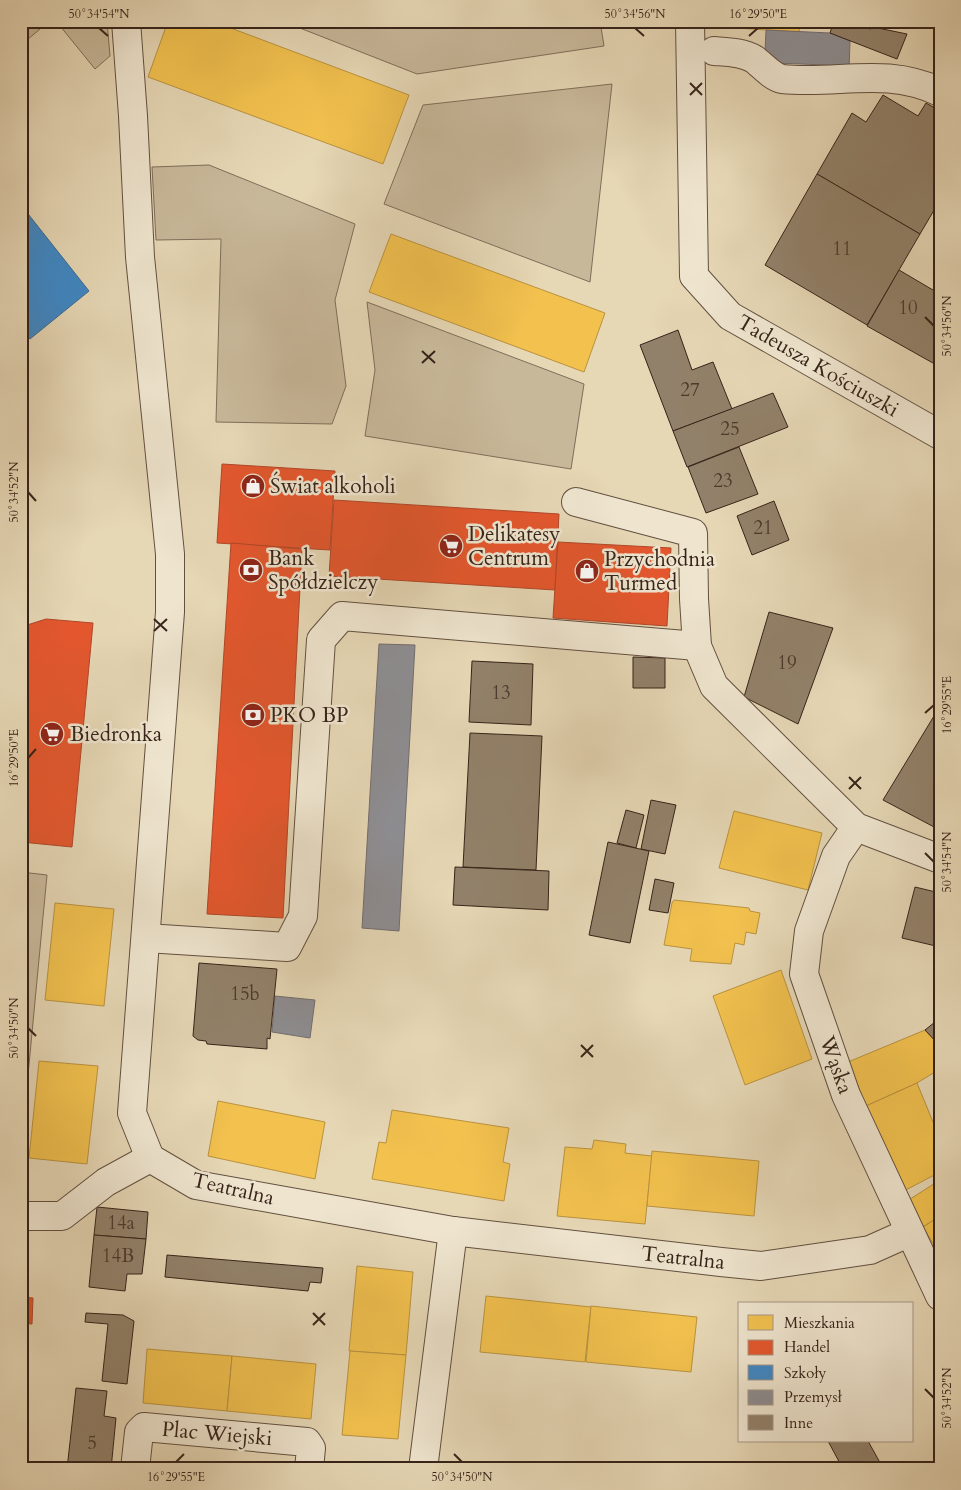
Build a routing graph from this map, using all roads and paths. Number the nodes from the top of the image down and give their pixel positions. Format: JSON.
{"nodes":[{"id":1,"x":126,"y":21,"type":"edge"},
{"id":2,"x":690,"y":21,"type":"edge"},
{"id":3,"x":714,"y":51,"type":"dead end"},
{"id":4,"x":940,"y":92,"type":"edge"},
{"id":5,"x":940,"y":435,"type":"edge"},
{"id":6,"x":576,"y":502,"type":"dead end"},
{"id":7,"x":697,"y":646,"type":"junction"},
{"id":8,"x":856,"y":827,"type":"junction"},
{"id":9,"x":940,"y":859,"type":"edge"},
{"id":10,"x":146,"y":938,"type":"junction"},
{"id":11,"x":150,"y":1158,"type":"junction"},
{"id":12,"x":21,"y":1216,"type":"edge"},
{"id":13,"x":453,"y":1231,"type":"junction"},
{"id":14,"x":908,"y":1233,"type":"junction"},
{"id":15,"x":940,"y":1296,"type":"edge"},
{"id":16,"x":313,"y":1468,"type":"edge"},
{"id":17,"x":136,"y":1469,"type":"edge"},
{"id":18,"x":423,"y":1469,"type":"edge"}],
"edges":[{"from":1,"to":10,"type":"street"},
{"from":2,"to":5,"type":"street","name":"Tadeusza Kościuszki"},
{"from":3,"to":4,"type":"street"},
{"from":6,"to":7,"type":"street"},
{"from":7,"to":8,"type":"street"},
{"from":7,"to":10,"type":"street"},
{"from":8,"to":9,"type":"street"},
{"from":8,"to":14,"type":"street","name":"Wąska"},
{"from":10,"to":11,"type":"street"},
{"from":11,"to":12,"type":"street"},
{"from":11,"to":13,"type":"street","name":"Teatralna"},
{"from":13,"to":14,"type":"street","name":"Teatralna"},
{"from":13,"to":18,"type":"street"},
{"from":14,"to":15,"type":"street","name":"Wąska"},
{"from":16,"to":17,"type":"street","name":"Plac Wiejski"}]}
